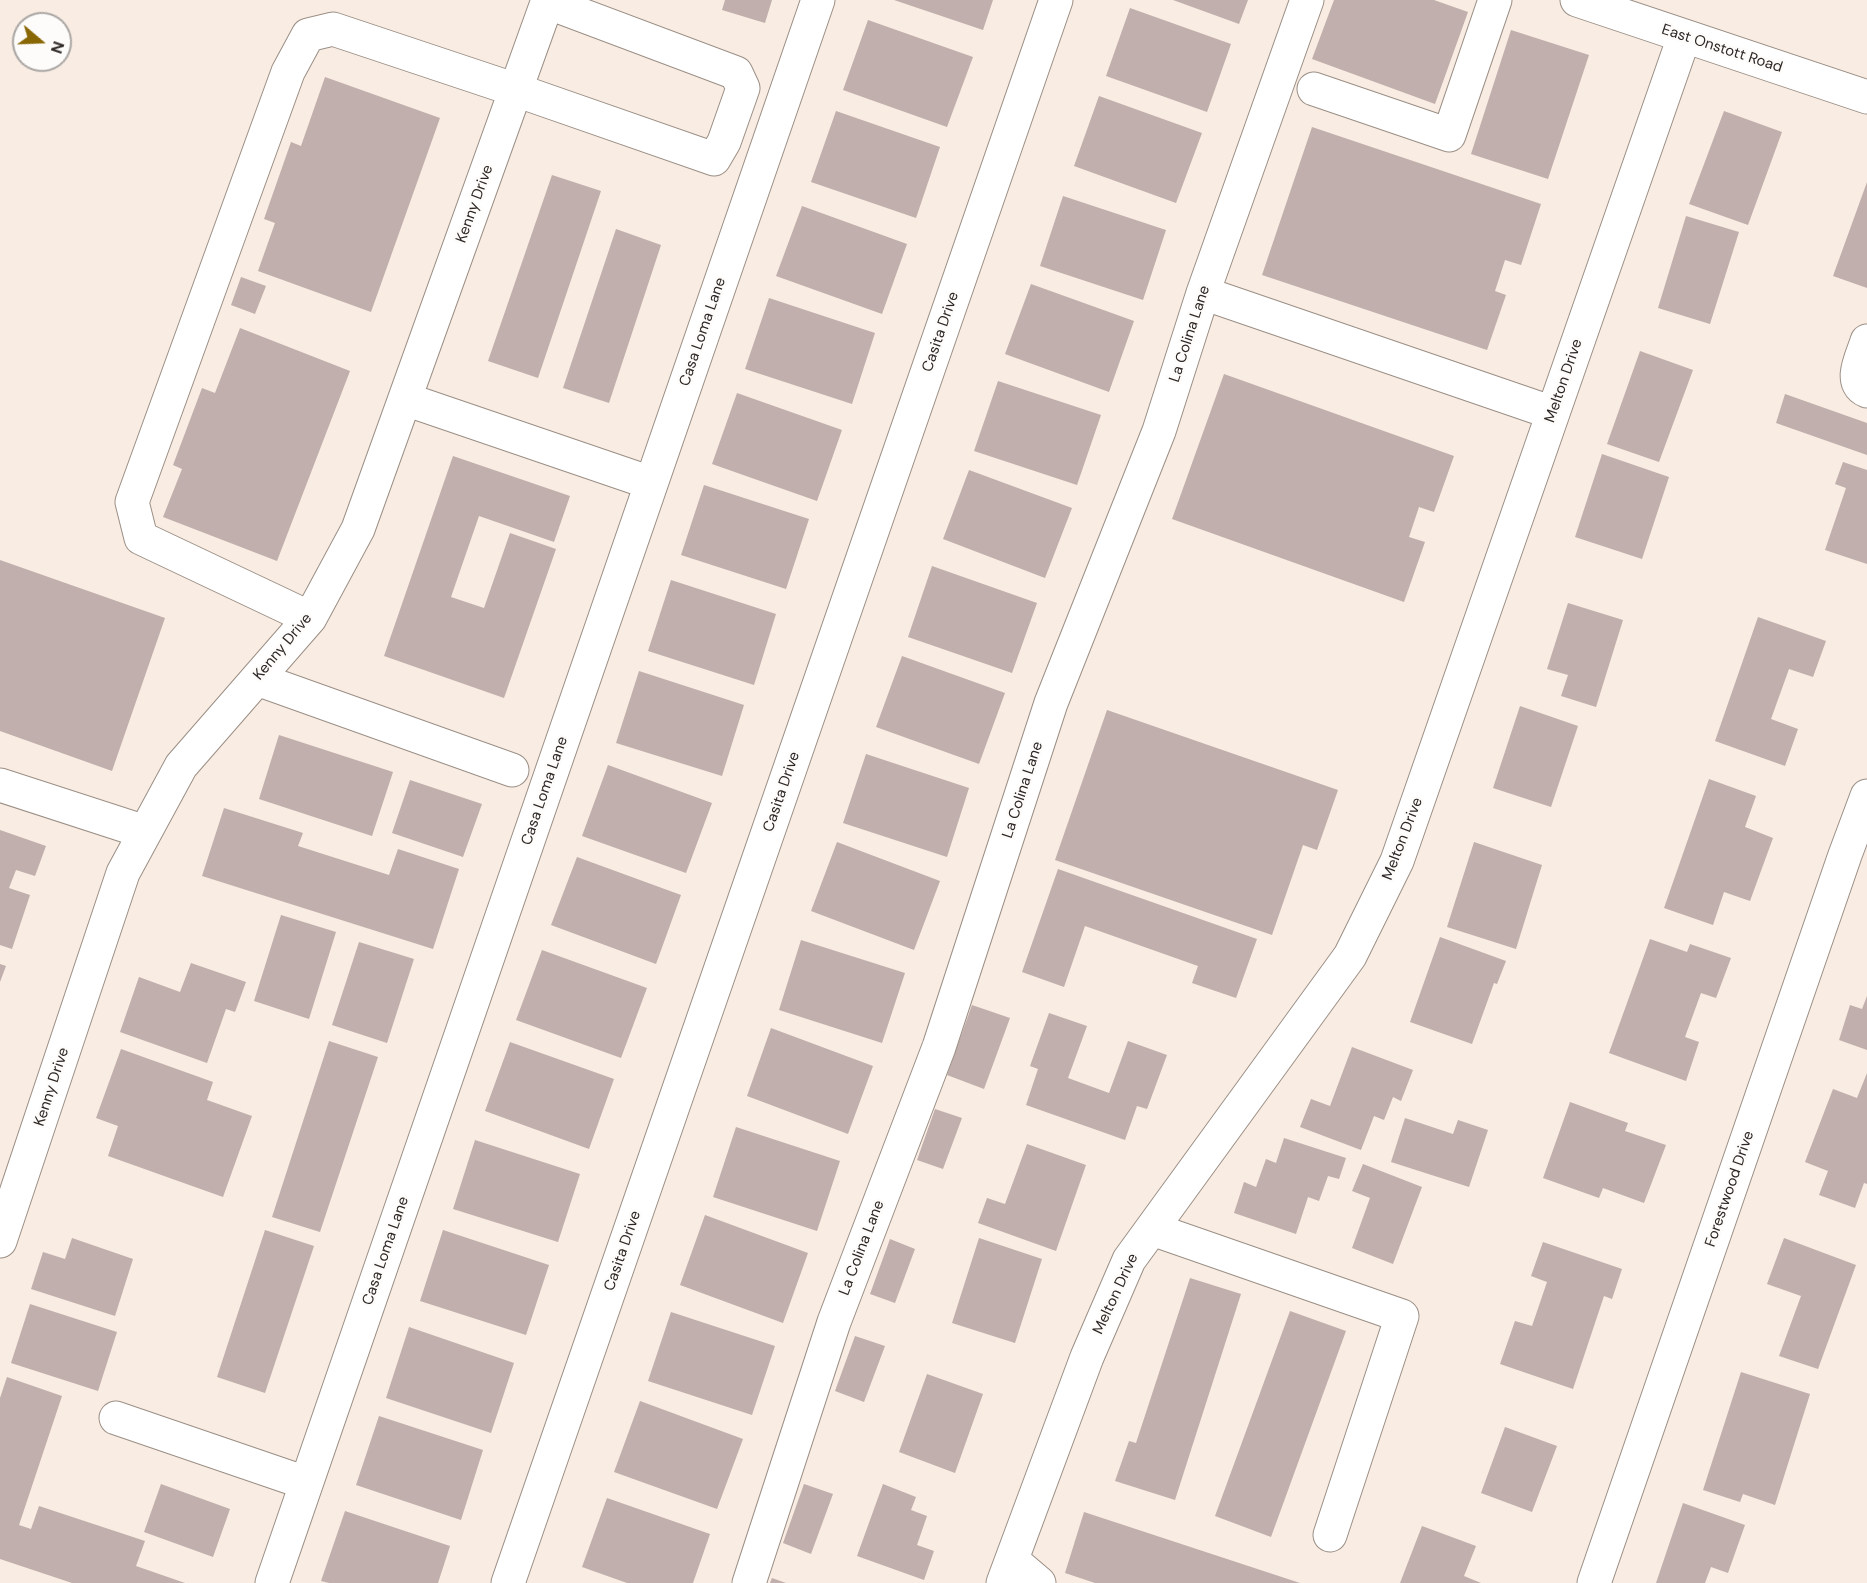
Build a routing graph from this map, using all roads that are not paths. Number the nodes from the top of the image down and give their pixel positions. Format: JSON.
{"nodes":[{"id":1,"x":818,"y":0,"type":"edge"},
{"id":2,"x":1056,"y":0,"type":"edge"},
{"id":3,"x":1307,"y":0,"type":"edge"},
{"id":4,"x":1495,"y":0,"type":"edge"},
{"id":5,"x":1577,"y":0,"type":"edge"},
{"id":6,"x":548,"y":1,"type":"edge"},
{"id":7,"x":1684,"y":37,"type":"junction"},
{"id":8,"x":1314,"y":88,"type":"dead end"},
{"id":9,"x":516,"y":90,"type":"junction"},
{"id":10,"x":1867,"y":97,"type":"edge"},
{"id":11,"x":1203,"y":293,"type":"junction"},
{"id":12,"x":1867,"y":341,"type":"edge"},
{"id":13,"x":1867,"y":391,"type":"edge"},
{"id":14,"x":405,"y":399,"type":"junction"},
{"id":15,"x":1553,"y":413,"type":"junction"},
{"id":16,"x":651,"y":483,"type":"junction"},
{"id":17,"x":310,"y":618,"type":"junction"},
{"id":18,"x":256,"y":679,"type":"junction"},
{"id":19,"x":512,"y":770,"type":"dead end"},
{"id":20,"x":0,"y":785,"type":"edge"},
{"id":21,"x":1867,"y":796,"type":"edge"},
{"id":22,"x":145,"y":832,"type":"junction"},
{"id":23,"x":1856,"y":858,"type":"edge"},
{"id":24,"x":1152,"y":1229,"type":"junction"},
{"id":25,"x":0,"y":1241,"type":"edge"},
{"id":26,"x":116,"y":1418,"type":"dead end"},
{"id":27,"x":306,"y":1483,"type":"junction"},
{"id":28,"x":1330,"y":1535,"type":"dead end"},
{"id":29,"x":1008,"y":1572,"type":"edge"},
{"id":30,"x":272,"y":1583,"type":"edge"},
{"id":31,"x":508,"y":1583,"type":"edge"},
{"id":32,"x":749,"y":1583,"type":"edge"},
{"id":33,"x":1039,"y":1583,"type":"edge"},
{"id":34,"x":1594,"y":1583,"type":"edge"}],
"edges":[{"from":1,"to":16,"type":"street","name":"Casa Loma Lane"},
{"from":2,"to":31,"type":"street","name":"Casita Drive"},
{"from":3,"to":11,"type":"street","name":"La Colina Lane"},
{"from":4,"to":8,"type":"street"},
{"from":5,"to":7,"type":"street","name":"East Onstott Road"},
{"from":6,"to":9,"type":"street","name":"Kenny Drive"},
{"from":6,"to":9,"type":"street"},
{"from":7,"to":10,"type":"street","name":"East Onstott Road"},
{"from":7,"to":15,"type":"street","name":"Melton Drive"},
{"from":9,"to":14,"type":"street","name":"Kenny Drive"},
{"from":9,"to":17,"type":"street"},
{"from":11,"to":15,"type":"street"},
{"from":11,"to":32,"type":"street","name":"La Colina Lane"},
{"from":12,"to":13,"type":"street"},
{"from":14,"to":16,"type":"street"},
{"from":14,"to":17,"type":"street","name":"Kenny Drive"},
{"from":15,"to":24,"type":"street","name":"Melton Drive"},
{"from":16,"to":27,"type":"street","name":"Casa Loma Lane"},
{"from":17,"to":18,"type":"street","name":"Kenny Drive"},
{"from":18,"to":19,"type":"street"},
{"from":18,"to":22,"type":"street","name":"Kenny Drive"},
{"from":20,"to":22,"type":"street"},
{"from":21,"to":23,"type":"street","name":"Forestwood Drive"},
{"from":22,"to":25,"type":"street","name":"Kenny Drive"},
{"from":23,"to":34,"type":"street","name":"Forestwood Drive"},
{"from":24,"to":28,"type":"street"},
{"from":24,"to":29,"type":"street","name":"Melton Drive"},
{"from":26,"to":27,"type":"street"},
{"from":27,"to":30,"type":"street","name":"Casa Loma Lane"},
{"from":29,"to":33,"type":"street"}]}
